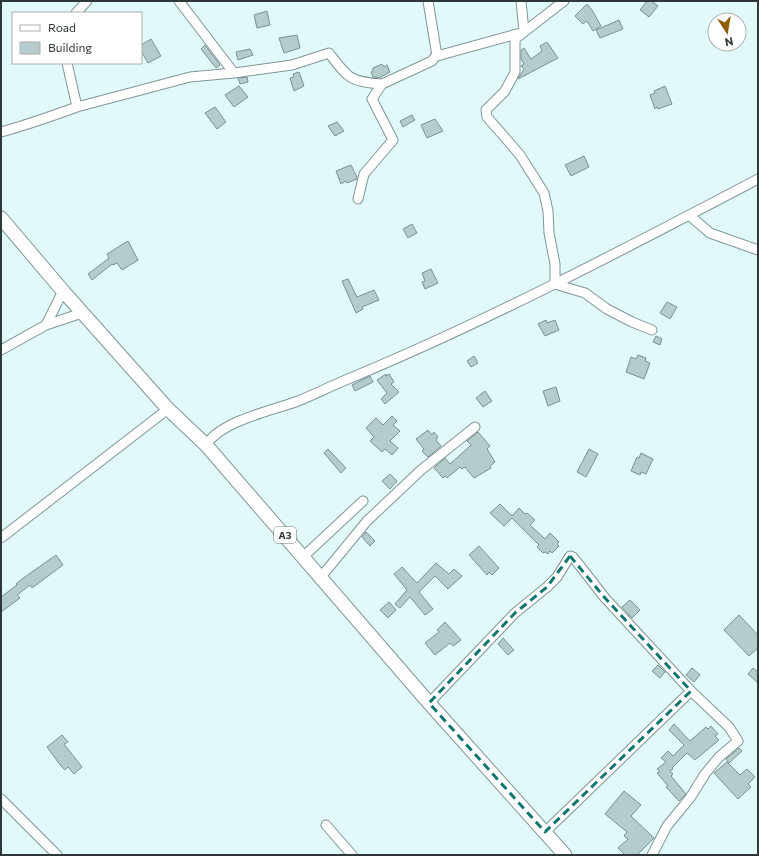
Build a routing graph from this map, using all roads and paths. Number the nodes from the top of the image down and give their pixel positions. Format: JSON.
{"nodes":[{"id":1,"x":87,"y":1,"type":"edge"},
{"id":2,"x":179,"y":1,"type":"edge"},
{"id":3,"x":428,"y":1,"type":"edge"},
{"id":4,"x":521,"y":1,"type":"edge"},
{"id":5,"x":564,"y":1,"type":"edge"},
{"id":6,"x":77,"y":12,"type":"edge"},
{"id":7,"x":524,"y":32,"type":"junction"},
{"id":8,"x":437,"y":54,"type":"junction"},
{"id":9,"x":67,"y":64,"type":"edge"},
{"id":10,"x":234,"y":73,"type":"junction"},
{"id":11,"x":382,"y":84,"type":"junction"},
{"id":12,"x":77,"y":107,"type":"junction"},
{"id":13,"x":1,"y":132,"type":"edge"},
{"id":14,"x":758,"y":179,"type":"edge"},
{"id":15,"x":358,"y":199,"type":"dead end"},
{"id":16,"x":689,"y":215,"type":"junction"},
{"id":17,"x":1,"y":218,"type":"edge"},
{"id":18,"x":758,"y":250,"type":"edge"},
{"id":19,"x":555,"y":284,"type":"junction"},
{"id":20,"x":62,"y":291,"type":"junction"},
{"id":21,"x":82,"y":313,"type":"junction"},
{"id":22,"x":46,"y":326,"type":"junction"},
{"id":23,"x":652,"y":330,"type":"dead end"},
{"id":24,"x":1,"y":350,"type":"edge"},
{"id":25,"x":168,"y":409,"type":"junction"},
{"id":26,"x":475,"y":427,"type":"dead end"},
{"id":27,"x":206,"y":445,"type":"junction"},
{"id":28,"x":363,"y":501,"type":"dead end"},
{"id":29,"x":1,"y":538,"type":"edge"},
{"id":30,"x":303,"y":557,"type":"junction"},
{"id":31,"x":321,"y":577,"type":"junction"},
{"id":32,"x":691,"y":691,"type":"junction"},
{"id":33,"x":429,"y":703,"type":"junction"},
{"id":34,"x":1,"y":799,"type":"edge"},
{"id":35,"x":326,"y":825,"type":"dead end"},
{"id":36,"x":545,"y":832,"type":"junction"},
{"id":37,"x":57,"y":855,"type":"edge"},
{"id":38,"x":352,"y":855,"type":"edge"},
{"id":39,"x":565,"y":855,"type":"edge"},
{"id":40,"x":652,"y":855,"type":"edge"}],
"edges":[{"from":1,"to":6,"type":"street"},
{"from":2,"to":10,"type":"street"},
{"from":3,"to":8,"type":"street"},
{"from":4,"to":7,"type":"street"},
{"from":5,"to":7,"type":"street"},
{"from":7,"to":8,"type":"street"},
{"from":7,"to":19,"type":"street"},
{"from":8,"to":11,"type":"street"},
{"from":9,"to":12,"type":"street"},
{"from":10,"to":11,"type":"street"},
{"from":10,"to":12,"type":"street"},
{"from":11,"to":15,"type":"street"},
{"from":12,"to":13,"type":"street"},
{"from":14,"to":16,"type":"street"},
{"from":16,"to":18,"type":"street"},
{"from":16,"to":19,"type":"street"},
{"from":17,"to":20,"type":"highway","number":"A3"},
{"from":19,"to":23,"type":"street"},
{"from":19,"to":27,"type":"street"},
{"from":20,"to":21,"type":"highway","number":"A3"},
{"from":20,"to":22,"type":"street"},
{"from":21,"to":22,"type":"street"},
{"from":21,"to":25,"type":"highway","number":"A3"},
{"from":22,"to":24,"type":"street"},
{"from":25,"to":27,"type":"highway","number":"A3"},
{"from":25,"to":29,"type":"street"},
{"from":26,"to":31,"type":"street"},
{"from":27,"to":30,"type":"highway","number":"A3"},
{"from":28,"to":30,"type":"street"},
{"from":30,"to":31,"type":"highway","number":"A3"},
{"from":31,"to":33,"type":"highway","number":"A3"},
{"from":32,"to":33,"type":"street"},
{"from":32,"to":36,"type":"street"},
{"from":32,"to":40,"type":"street"},
{"from":33,"to":36,"type":"highway","number":"A3"},
{"from":34,"to":37,"type":"street"},
{"from":35,"to":38,"type":"street"},
{"from":36,"to":39,"type":"highway","number":"A3"}]}
